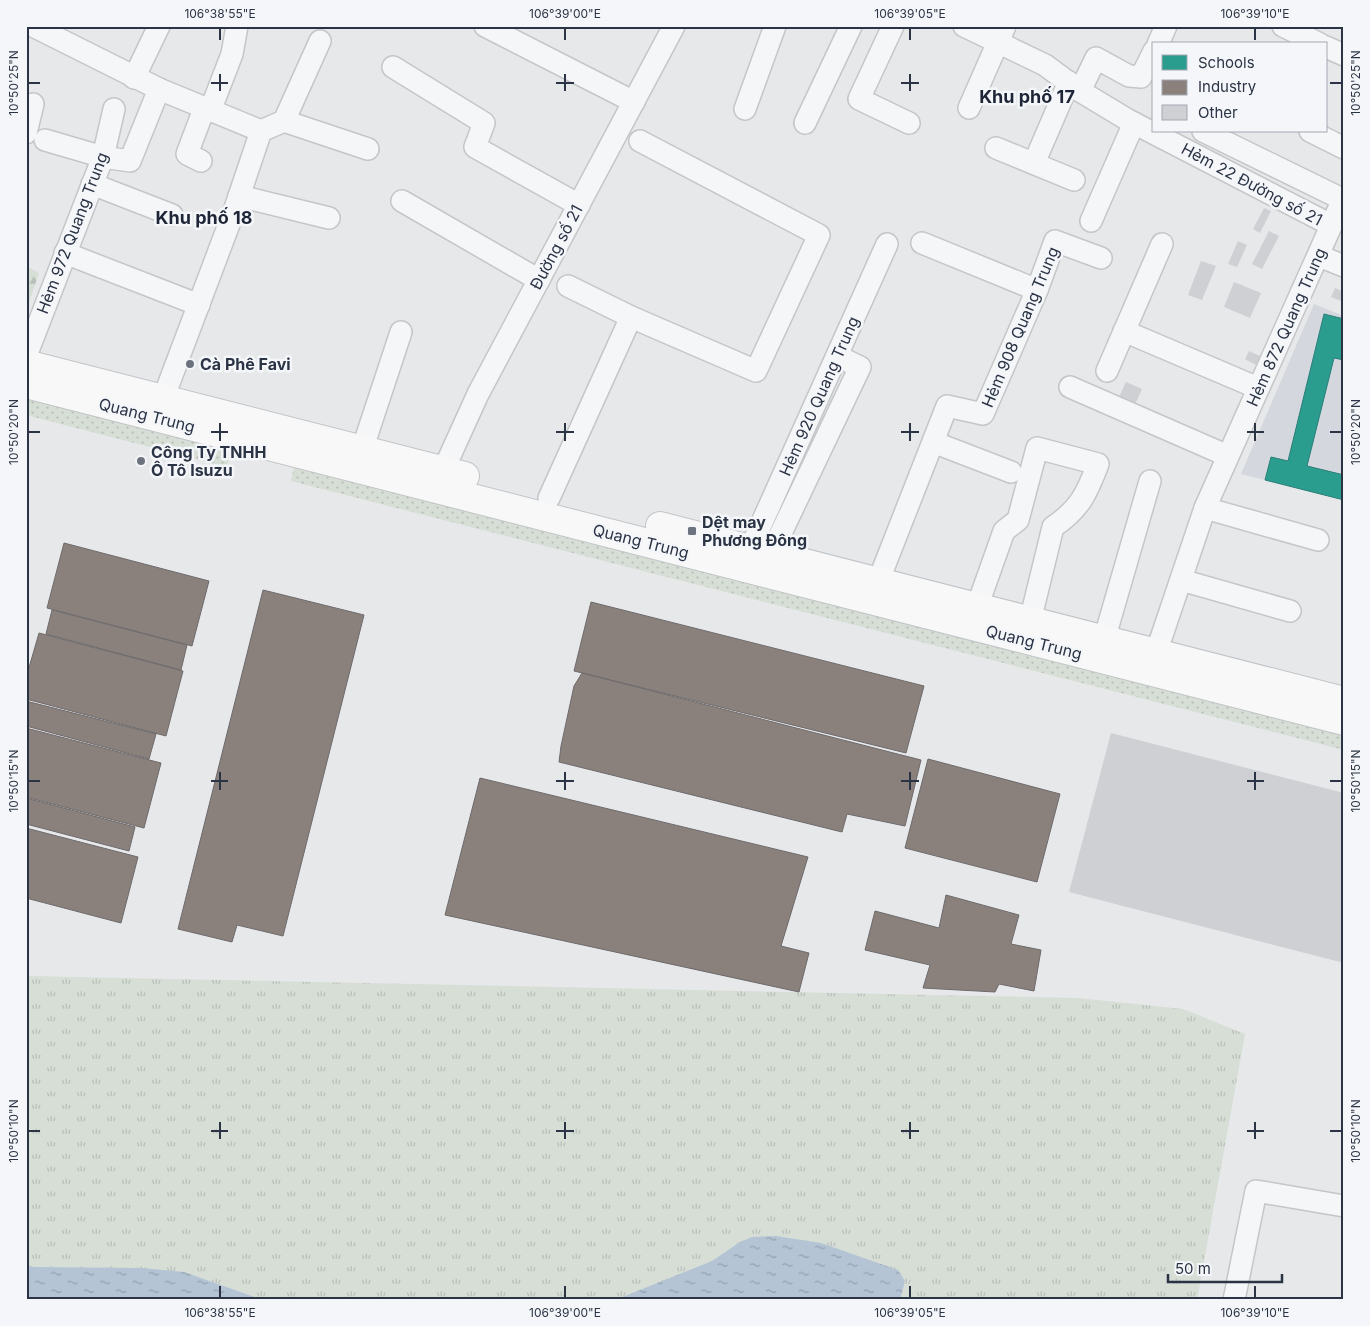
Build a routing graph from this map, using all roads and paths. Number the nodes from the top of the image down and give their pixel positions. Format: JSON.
{"nodes":[{"id":1,"x":34,"y":26,"type":"edge"},
{"id":2,"x":159,"y":26,"type":"edge"},
{"id":3,"x":237,"y":26,"type":"edge"},
{"id":4,"x":674,"y":26,"type":"edge"},
{"id":5,"x":776,"y":26,"type":"edge"},
{"id":6,"x":852,"y":26,"type":"edge"},
{"id":7,"x":892,"y":26,"type":"edge"},
{"id":8,"x":964,"y":26,"type":"edge"},
{"id":9,"x":1166,"y":26,"type":"edge"},
{"id":10,"x":1283,"y":26,"type":"edge"},
{"id":11,"x":491,"y":28,"type":"edge"},
{"id":12,"x":63,"y":33,"type":"edge"},
{"id":13,"x":1002,"y":34,"type":"edge"},
{"id":14,"x":320,"y":41,"type":"dead end"},
{"id":15,"x":1159,"y":42,"type":"edge"},
{"id":16,"x":1316,"y":42,"type":"edge"},
{"id":17,"x":1328,"y":47,"type":"edge"},
{"id":18,"x":1152,"y":55,"type":"edge"},
{"id":19,"x":1344,"y":55,"type":"edge"},
{"id":20,"x":393,"y":67,"type":"dead end"},
{"id":21,"x":134,"y":78,"type":"junction"},
{"id":22,"x":1075,"y":86,"type":"junction"},
{"id":23,"x":159,"y":89,"type":"junction"},
{"id":24,"x":634,"y":102,"type":"junction"},
{"id":25,"x":33,"y":104,"type":"dead end"},
{"id":26,"x":969,"y":108,"type":"dead end"},
{"id":27,"x":114,"y":109,"type":"dead end"},
{"id":28,"x":745,"y":109,"type":"dead end"},
{"id":29,"x":207,"y":110,"type":"junction"},
{"id":30,"x":284,"y":121,"type":"junction"},
{"id":31,"x":805,"y":123,"type":"dead end"},
{"id":32,"x":909,"y":123,"type":"dead end"},
{"id":33,"x":1134,"y":123,"type":"junction"},
{"id":34,"x":261,"y":131,"type":"junction"},
{"id":35,"x":1205,"y":132,"type":"edge"},
{"id":36,"x":1312,"y":132,"type":"edge"},
{"id":37,"x":36,"y":136,"type":"edge"},
{"id":38,"x":640,"y":141,"type":"dead end"},
{"id":39,"x":996,"y":148,"type":"dead end"},
{"id":40,"x":1344,"y":148,"type":"edge"},
{"id":41,"x":368,"y":149,"type":"dead end"},
{"id":42,"x":103,"y":157,"type":"junction"},
{"id":43,"x":201,"y":161,"type":"dead end"},
{"id":44,"x":1034,"y":163,"type":"junction"},
{"id":45,"x":1074,"y":180,"type":"dead end"},
{"id":46,"x":92,"y":184,"type":"junction"},
{"id":47,"x":239,"y":196,"type":"junction"},
{"id":48,"x":1343,"y":199,"type":"edge"},
{"id":49,"x":402,"y":201,"type":"dead end"},
{"id":50,"x":579,"y":205,"type":"junction"},
{"id":51,"x":172,"y":215,"type":"dead end"},
{"id":52,"x":329,"y":218,"type":"dead end"},
{"id":53,"x":1091,"y":222,"type":"dead end"},
{"id":54,"x":1331,"y":226,"type":"junction"},
{"id":55,"x":922,"y":243,"type":"dead end"},
{"id":56,"x":887,"y":244,"type":"dead end"},
{"id":57,"x":1162,"y":244,"type":"dead end"},
{"id":58,"x":65,"y":253,"type":"junction"},
{"id":59,"x":1319,"y":256,"type":"junction"},
{"id":60,"x":1101,"y":258,"type":"dead end"},
{"id":61,"x":1344,"y":266,"type":"edge"},
{"id":62,"x":539,"y":280,"type":"junction"},
{"id":63,"x":568,"y":286,"type":"dead end"},
{"id":64,"x":1037,"y":290,"type":"junction"},
{"id":65,"x":199,"y":305,"type":"junction"},
{"id":66,"x":631,"y":317,"type":"junction"},
{"id":67,"x":1124,"y":331,"type":"junction"},
{"id":68,"x":401,"y":332,"type":"dead end"},
{"id":69,"x":26,"y":356,"type":"edge"},
{"id":70,"x":26,"y":364,"type":"edge"},
{"id":71,"x":1106,"y":371,"type":"dead end"},
{"id":72,"x":26,"y":384,"type":"edge"},
{"id":73,"x":1070,"y":387,"type":"dead end"},
{"id":74,"x":1258,"y":388,"type":"junction"},
{"id":75,"x":163,"y":399,"type":"junction"},
{"id":76,"x":268,"y":436,"type":"junction"},
{"id":77,"x":933,"y":442,"type":"junction"},
{"id":78,"x":362,"y":450,"type":"junction"},
{"id":79,"x":1228,"y":456,"type":"junction"},
{"id":80,"x":1011,"y":472,"type":"dead end"},
{"id":81,"x":439,"y":480,"type":"junction"},
{"id":82,"x":1150,"y":482,"type":"dead end"},
{"id":83,"x":549,"y":498,"type":"junction"},
{"id":84,"x":1205,"y":508,"type":"junction"},
{"id":85,"x":1318,"y":540,"type":"dead end"},
{"id":86,"x":761,"y":552,"type":"junction"},
{"id":87,"x":1181,"y":580,"type":"junction"},
{"id":88,"x":878,"y":582,"type":"junction"},
{"id":89,"x":977,"y":607,"type":"junction"},
{"id":90,"x":1290,"y":612,"type":"dead end"},
{"id":91,"x":1030,"y":620,"type":"junction"},
{"id":92,"x":1104,"y":640,"type":"junction"},
{"id":93,"x":1156,"y":653,"type":"junction"},
{"id":94,"x":1344,"y":701,"type":"edge"},
{"id":95,"x":1344,"y":721,"type":"edge"},
{"id":96,"x":1344,"y":1206,"type":"edge"},
{"id":97,"x":1234,"y":1300,"type":"edge"}],
"edges":[{"from":1,"to":12,"type":"street"},
{"from":2,"to":21,"type":"street"},
{"from":3,"to":29,"type":"street"},
{"from":4,"to":24,"type":"street","name":"Đường số 21"},
{"from":5,"to":28,"type":"street"},
{"from":6,"to":31,"type":"street"},
{"from":7,"to":32,"type":"street"},
{"from":8,"to":13,"type":"street","name":"Hẻm 22 Đường số 21"},
{"from":9,"to":15,"type":"street"},
{"from":10,"to":16,"type":"street"},
{"from":11,"to":24,"type":"street"},
{"from":12,"to":21,"type":"street"},
{"from":13,"to":22,"type":"street","name":"Hẻm 22 Đường số 21"},
{"from":13,"to":26,"type":"street"},
{"from":14,"to":30,"type":"street"},
{"from":17,"to":19,"type":"street"},
{"from":18,"to":22,"type":"street"},
{"from":20,"to":50,"type":"street"},
{"from":21,"to":23,"type":"street"},
{"from":22,"to":33,"type":"street","name":"Hẻm 22 Đường số 21"},
{"from":22,"to":44,"type":"street"},
{"from":23,"to":29,"type":"street"},
{"from":23,"to":42,"type":"street"},
{"from":24,"to":50,"type":"street","name":"Đường số 21"},
{"from":25,"to":37,"type":"street"},
{"from":27,"to":42,"type":"street","name":"Hẻm 972 Quang Trung"},
{"from":29,"to":34,"type":"street"},
{"from":29,"to":43,"type":"street"},
{"from":30,"to":34,"type":"street"},
{"from":30,"to":41,"type":"street"},
{"from":33,"to":53,"type":"street"},
{"from":33,"to":54,"type":"street","name":"Hẻm 22 Đường số 21"},
{"from":34,"to":47,"type":"street"},
{"from":35,"to":48,"type":"street"},
{"from":36,"to":40,"type":"street"},
{"from":37,"to":42,"type":"street"},
{"from":38,"to":66,"type":"street"},
{"from":39,"to":44,"type":"street"},
{"from":42,"to":46,"type":"street","name":"Hẻm 972 Quang Trung"},
{"from":44,"to":45,"type":"street"},
{"from":46,"to":51,"type":"street"},
{"from":46,"to":58,"type":"street","name":"Hẻm 972 Quang Trung"},
{"from":47,"to":52,"type":"street"},
{"from":47,"to":65,"type":"street"},
{"from":48,"to":54,"type":"street","name":"Hẻm 872 Quang Trung"},
{"from":49,"to":62,"type":"street"},
{"from":50,"to":62,"type":"street","name":"Đường số 21"},
{"from":54,"to":59,"type":"street","name":"Hẻm 872 Quang Trung"},
{"from":55,"to":64,"type":"street"},
{"from":56,"to":86,"type":"street","name":"Hẻm 920 Quang Trung"},
{"from":57,"to":67,"type":"street"},
{"from":58,"to":65,"type":"street"},
{"from":58,"to":69,"type":"street","name":"Hẻm 972 Quang Trung"},
{"from":59,"to":61,"type":"street"},
{"from":59,"to":74,"type":"street","name":"Hẻm 872 Quang Trung"},
{"from":60,"to":64,"type":"street","name":"Hẻm 908 Quang Trung"},
{"from":62,"to":81,"type":"street","name":"Đường số 21"},
{"from":63,"to":66,"type":"street"},
{"from":64,"to":77,"type":"street","name":"Hẻm 908 Quang Trung"},
{"from":65,"to":75,"type":"street"},
{"from":66,"to":83,"type":"street"},
{"from":67,"to":71,"type":"street"},
{"from":67,"to":74,"type":"street"},
{"from":68,"to":78,"type":"street"},
{"from":70,"to":75,"type":"main road","name":"Quang Trung"},
{"from":72,"to":76,"type":"main road","name":"Quang Trung"},
{"from":73,"to":79,"type":"street"},
{"from":74,"to":79,"type":"street","name":"Hẻm 872 Quang Trung"},
{"from":75,"to":76,"type":"main road","name":"Quang Trung"},
{"from":76,"to":78,"type":"main road","name":"Quang Trung"},
{"from":76,"to":81,"type":"main road","name":"Quang Trung"},
{"from":77,"to":80,"type":"street"},
{"from":77,"to":88,"type":"street","name":"Hẻm 908 Quang Trung"},
{"from":78,"to":81,"type":"main road","name":"Quang Trung"},
{"from":79,"to":84,"type":"street","name":"Hẻm 872 Quang Trung"},
{"from":81,"to":83,"type":"main road","name":"Quang Trung"},
{"from":81,"to":95,"type":"main road","name":"Quang Trung"},
{"from":82,"to":92,"type":"street"},
{"from":83,"to":86,"type":"main road","name":"Quang Trung"},
{"from":84,"to":85,"type":"street"},
{"from":84,"to":87,"type":"street","name":"Hẻm 872 Quang Trung"},
{"from":86,"to":88,"type":"main road","name":"Quang Trung"},
{"from":87,"to":90,"type":"street"},
{"from":87,"to":93,"type":"street","name":"Hẻm 872 Quang Trung"},
{"from":88,"to":89,"type":"main road","name":"Quang Trung"},
{"from":89,"to":91,"type":"main road","name":"Quang Trung"},
{"from":89,"to":91,"type":"street"},
{"from":91,"to":92,"type":"main road","name":"Quang Trung"},
{"from":92,"to":93,"type":"main road","name":"Quang Trung"},
{"from":93,"to":94,"type":"main road","name":"Quang Trung"},
{"from":96,"to":97,"type":"street"}]}
